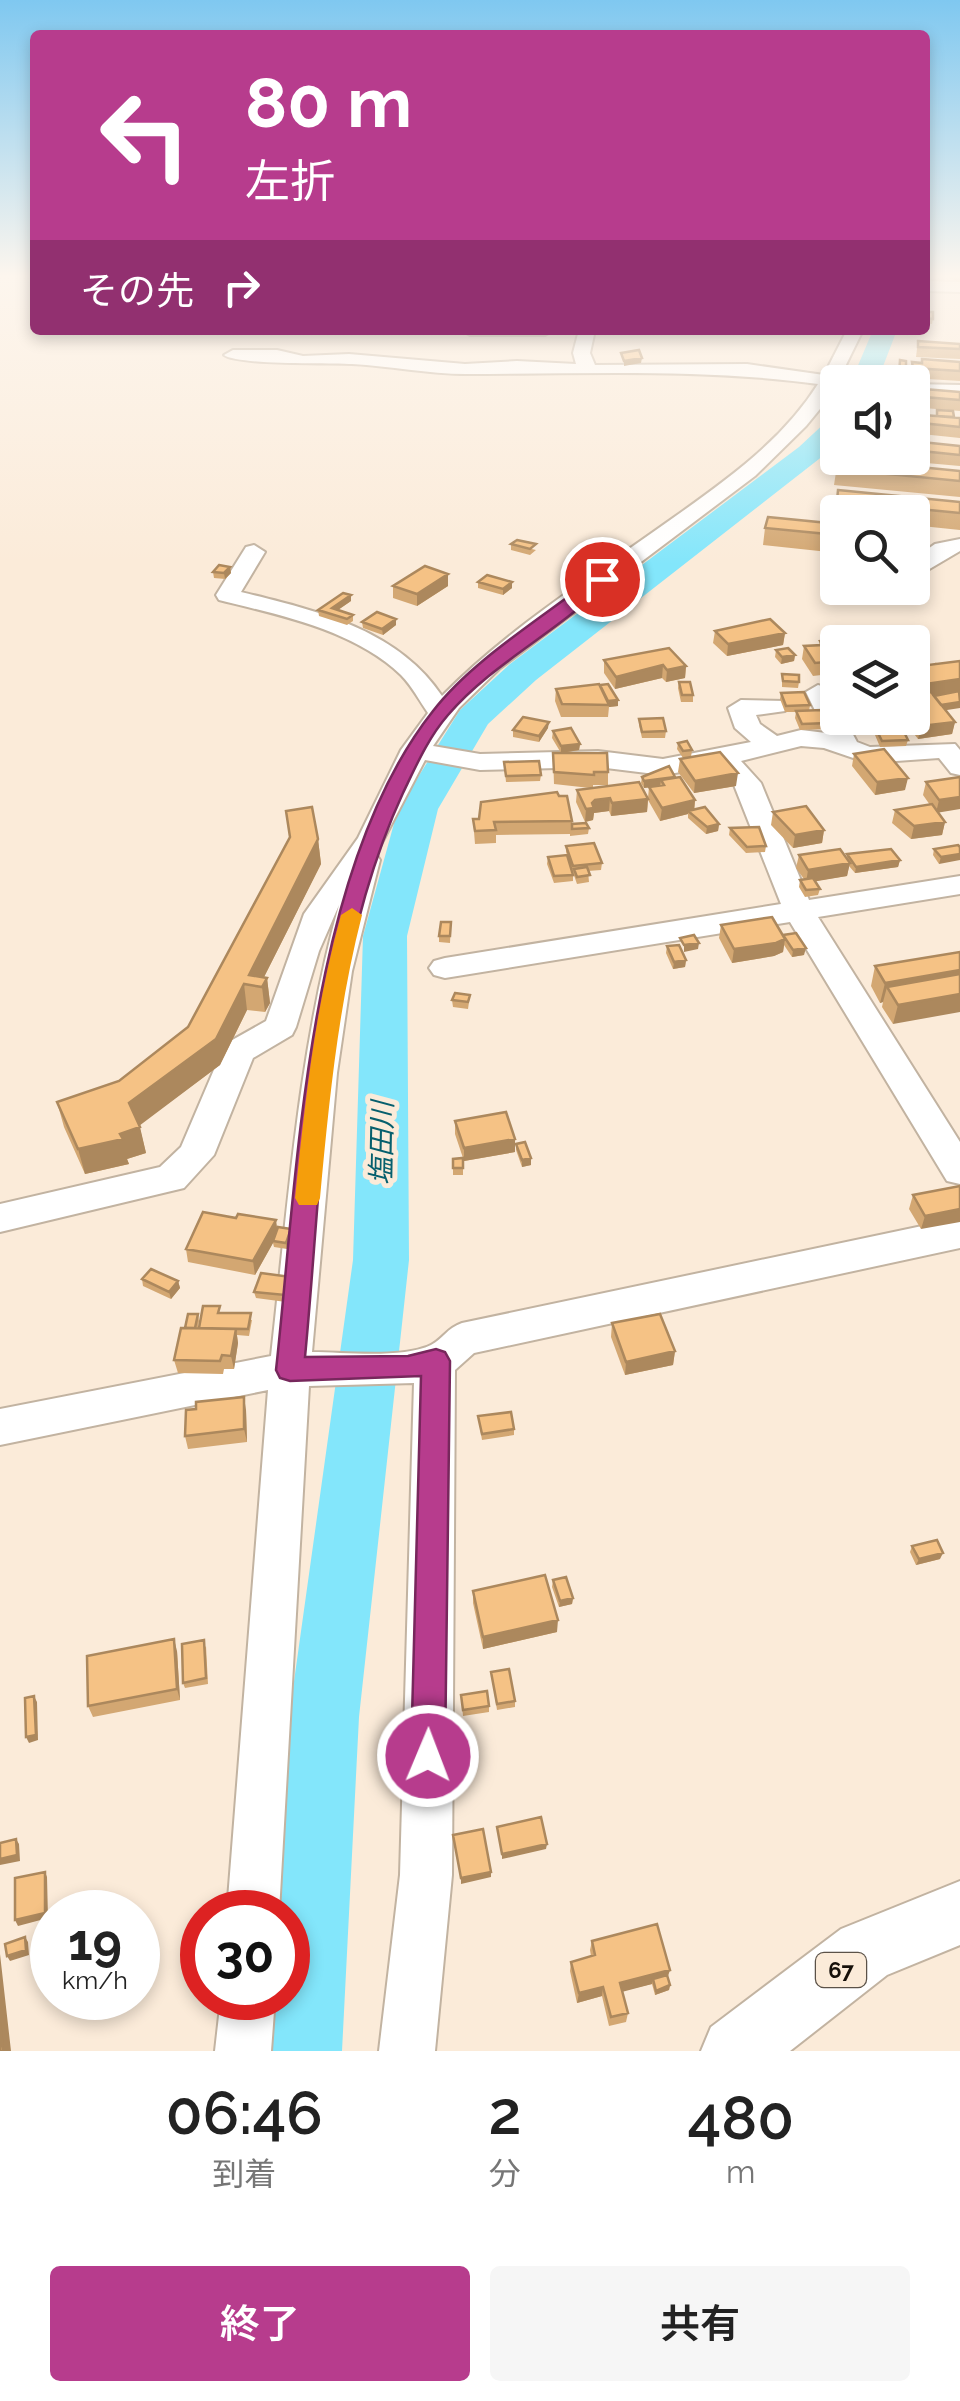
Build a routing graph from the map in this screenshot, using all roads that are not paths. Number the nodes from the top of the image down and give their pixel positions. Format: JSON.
{"nodes":[{"id":1,"x":776,"y":373,"type":"edge"},
{"id":2,"x":820,"y":380,"type":"edge"},
{"id":3,"x":930,"y":389,"type":"edge"},
{"id":4,"x":960,"y":390,"type":"edge"},
{"id":5,"x":820,"y":401,"type":"edge"},
{"id":6,"x":960,"y":545,"type":"edge"},
{"id":7,"x":254,"y":552,"type":"dead end"},
{"id":8,"x":930,"y":558,"type":"edge"},
{"id":9,"x":818,"y":692,"type":"dead end"},
{"id":10,"x":776,"y":706,"type":"dead end"},
{"id":11,"x":440,"y":712,"type":"junction"},
{"id":12,"x":772,"y":745,"type":"junction"},
{"id":13,"x":846,"y":747,"type":"junction"},
{"id":14,"x":420,"y":751,"type":"junction"},
{"id":15,"x":724,"y":757,"type":"junction"},
{"id":16,"x":960,"y":767,"type":"edge"},
{"id":17,"x":372,"y":838,"type":"junction"},
{"id":18,"x":960,"y":885,"type":"edge"},
{"id":19,"x":798,"y":910,"type":"junction"},
{"id":20,"x":445,"y":968,"type":"dead end"},
{"id":21,"x":960,"y":1171,"type":"edge"},
{"id":22,"x":0,"y":1218,"type":"edge"},
{"id":23,"x":960,"y":1233,"type":"edge"},
{"id":24,"x":422,"y":1364,"type":"junction"},
{"id":25,"x":295,"y":1369,"type":"junction"},
{"id":26,"x":0,"y":1427,"type":"edge"},
{"id":27,"x":256,"y":1890,"type":"edge"},
{"id":28,"x":960,"y":1913,"type":"edge"},
{"id":29,"x":246,"y":2020,"type":"edge"},
{"id":30,"x":243,"y":2051,"type":"edge"},
{"id":31,"x":407,"y":2051,"type":"edge"},
{"id":32,"x":736,"y":2051,"type":"edge"}],
"edges":[{"from":1,"to":2,"type":"street"},
{"from":3,"to":4,"type":"street"},
{"from":5,"to":11,"type":"street"},
{"from":6,"to":8,"type":"street"},
{"from":7,"to":11,"type":"street"},
{"from":9,"to":13,"type":"street"},
{"from":10,"to":12,"type":"street"},
{"from":11,"to":14,"type":"street"},
{"from":12,"to":13,"type":"street"},
{"from":12,"to":15,"type":"street"},
{"from":13,"to":16,"type":"street"},
{"from":14,"to":15,"type":"street"},
{"from":14,"to":17,"type":"street"},
{"from":15,"to":19,"type":"street"},
{"from":17,"to":22,"type":"street"},
{"from":17,"to":25,"type":"street"},
{"from":18,"to":19,"type":"street"},
{"from":19,"to":20,"type":"street"},
{"from":19,"to":21,"type":"street"},
{"from":23,"to":24,"type":"street"},
{"from":24,"to":25,"type":"street"},
{"from":24,"to":31,"type":"street"},
{"from":25,"to":26,"type":"street"},
{"from":25,"to":27,"type":"street"},
{"from":28,"to":32,"type":"main road","number":"67"},
{"from":29,"to":30,"type":"street"}]}
